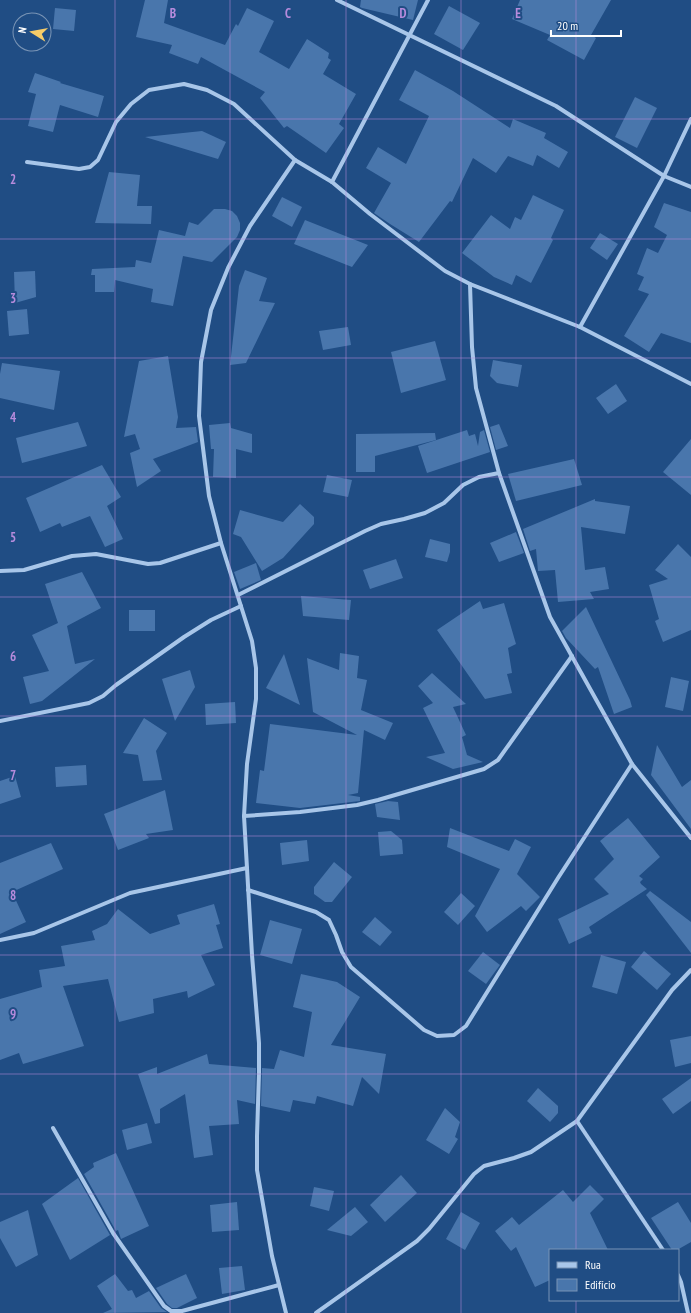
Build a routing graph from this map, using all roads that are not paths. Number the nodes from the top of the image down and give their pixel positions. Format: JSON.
{"nodes":[{"id":1,"x":337,"y":0,"type":"edge"},
{"id":2,"x":428,"y":0,"type":"edge"},
{"id":3,"x":410,"y":36,"type":"junction"},
{"id":4,"x":691,"y":119,"type":"edge"},
{"id":5,"x":295,"y":160,"type":"junction"},
{"id":6,"x":27,"y":162,"type":"dead end"},
{"id":7,"x":664,"y":176,"type":"junction"},
{"id":8,"x":332,"y":182,"type":"junction"},
{"id":9,"x":691,"y":187,"type":"edge"},
{"id":10,"x":470,"y":284,"type":"junction"},
{"id":11,"x":580,"y":327,"type":"junction"},
{"id":12,"x":691,"y":384,"type":"edge"},
{"id":13,"x":499,"y":473,"type":"junction"},
{"id":14,"x":221,"y":543,"type":"junction"},
{"id":15,"x":0,"y":571,"type":"edge"},
{"id":16,"x":238,"y":595,"type":"junction"},
{"id":17,"x":241,"y":606,"type":"junction"},
{"id":18,"x":572,"y":656,"type":"junction"},
{"id":19,"x":0,"y":720,"type":"edge"},
{"id":20,"x":632,"y":764,"type":"junction"},
{"id":21,"x":244,"y":816,"type":"junction"},
{"id":22,"x":691,"y":838,"type":"edge"},
{"id":23,"x":247,"y":868,"type":"junction"},
{"id":24,"x":248,"y":890,"type":"junction"},
{"id":25,"x":0,"y":940,"type":"edge"},
{"id":26,"x":691,"y":970,"type":"edge"},
{"id":27,"x":577,"y":1121,"type":"junction"},
{"id":28,"x":53,"y":1128,"type":"dead end"},
{"id":29,"x":663,"y":1249,"type":"edge"},
{"id":30,"x":679,"y":1277,"type":"edge"},
{"id":31,"x":279,"y":1286,"type":"junction"},
{"id":32,"x":286,"y":1313,"type":"edge"},
{"id":33,"x":316,"y":1313,"type":"edge"},
{"id":34,"x":688,"y":1313,"type":"edge"}],
"edges":[{"from":1,"to":3,"type":"street"},
{"from":2,"to":3,"type":"street"},
{"from":3,"to":7,"type":"street"},
{"from":3,"to":8,"type":"street"},
{"from":4,"to":7,"type":"street"},
{"from":5,"to":6,"type":"street"},
{"from":5,"to":8,"type":"street"},
{"from":5,"to":14,"type":"street"},
{"from":7,"to":9,"type":"street"},
{"from":7,"to":11,"type":"street"},
{"from":8,"to":10,"type":"street"},
{"from":10,"to":11,"type":"street"},
{"from":10,"to":13,"type":"street"},
{"from":11,"to":12,"type":"street"},
{"from":13,"to":16,"type":"street"},
{"from":13,"to":18,"type":"street"},
{"from":14,"to":15,"type":"street"},
{"from":14,"to":16,"type":"street"},
{"from":16,"to":17,"type":"street"},
{"from":17,"to":19,"type":"street"},
{"from":17,"to":21,"type":"street"},
{"from":18,"to":20,"type":"street"},
{"from":18,"to":21,"type":"street"},
{"from":20,"to":22,"type":"street"},
{"from":20,"to":24,"type":"street"},
{"from":21,"to":23,"type":"street"},
{"from":23,"to":24,"type":"street"},
{"from":23,"to":25,"type":"street"},
{"from":24,"to":31,"type":"street"},
{"from":26,"to":27,"type":"street"},
{"from":27,"to":29,"type":"street"},
{"from":27,"to":33,"type":"street"},
{"from":28,"to":31,"type":"street"},
{"from":30,"to":34,"type":"street"},
{"from":31,"to":32,"type":"street"}]}
